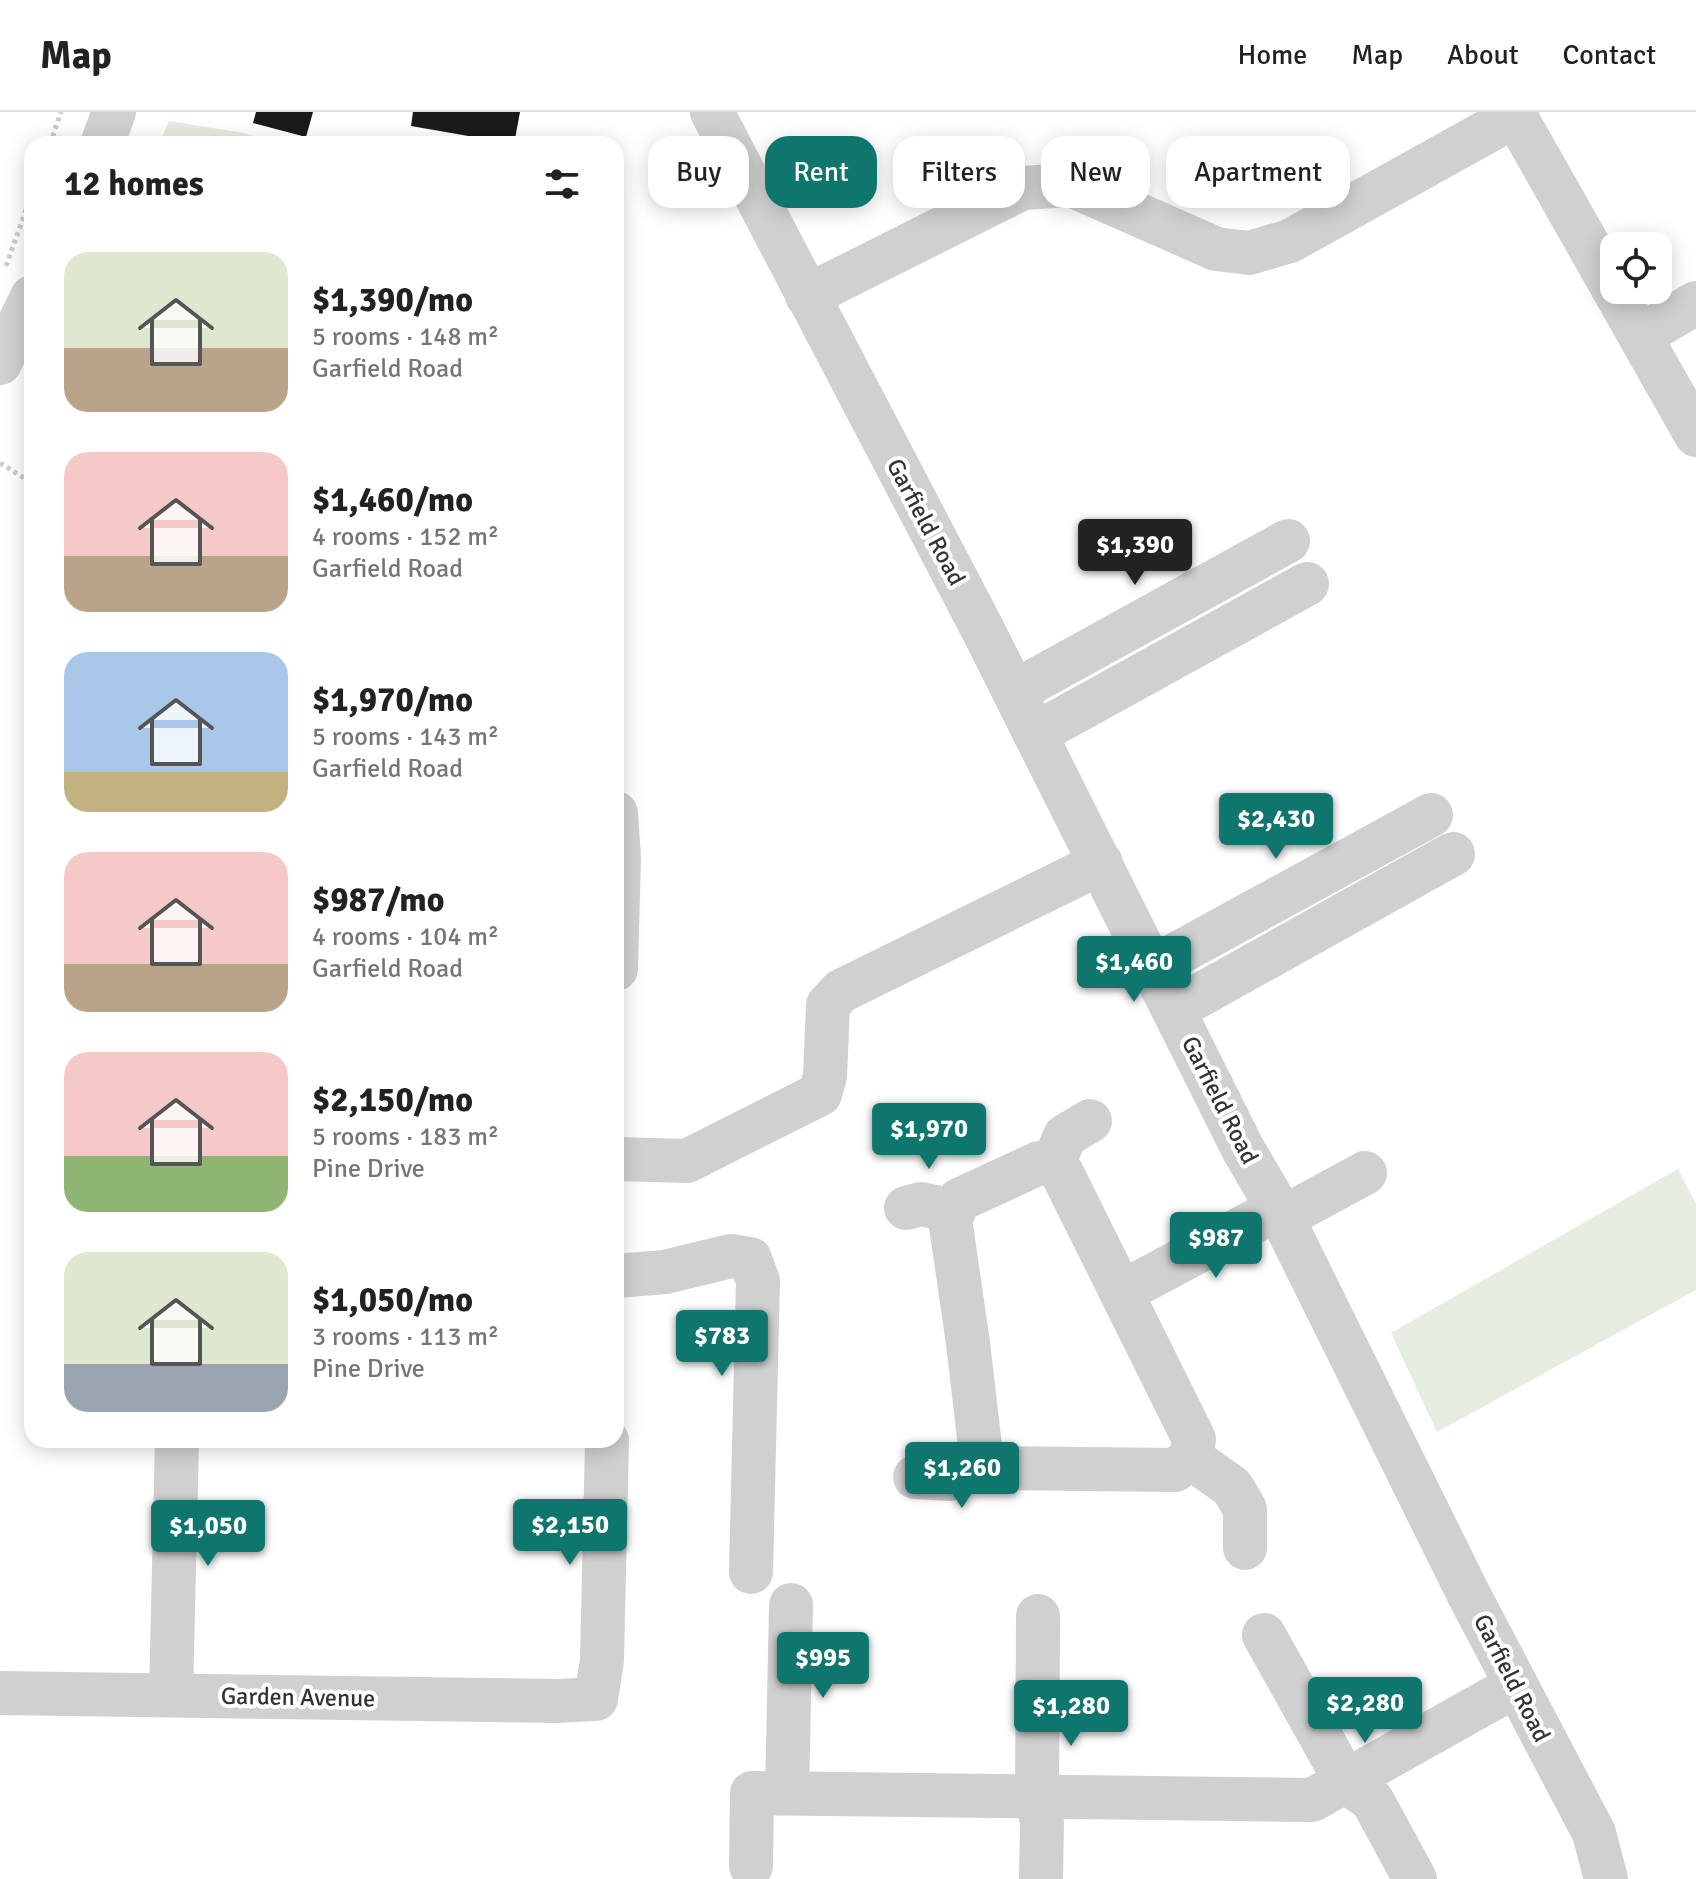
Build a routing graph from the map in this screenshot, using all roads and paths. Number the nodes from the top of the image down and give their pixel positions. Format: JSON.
{"nodes":[{"id":1,"x":61,"y":112,"type":"edge"},
{"id":2,"x":114,"y":112,"type":"edge"},
{"id":3,"x":712,"y":112,"type":"edge"},
{"id":4,"x":1514,"y":114,"type":"edge"},
{"id":5,"x":53,"y":136,"type":"edge"},
{"id":6,"x":105,"y":136,"type":"edge"},
{"id":7,"x":24,"y":248,"type":"edge"},
{"id":8,"x":19,"y":282,"type":"edge"},
{"id":9,"x":807,"y":296,"type":"junction"},
{"id":10,"x":1696,"y":303,"type":"edge"},
{"id":11,"x":1640,"y":336,"type":"junction"},
{"id":12,"x":0,"y":363,"type":"edge"},
{"id":13,"x":1696,"y":435,"type":"edge"},
{"id":14,"x":0,"y":463,"type":"edge"},
{"id":15,"x":24,"y":478,"type":"edge"},
{"id":16,"x":1288,"y":541,"type":"dead end"},
{"id":17,"x":1307,"y":584,"type":"dead end"},
{"id":18,"x":1014,"y":692,"type":"junction"},
{"id":19,"x":1035,"y":734,"type":"junction"},
{"id":20,"x":1431,"y":815,"type":"dead end"},
{"id":21,"x":1453,"y":854,"type":"dead end"},
{"id":22,"x":1101,"y":863,"type":"junction"},
{"id":23,"x":1153,"y":967,"type":"junction"},
{"id":24,"x":1175,"y":1009,"type":"junction"},
{"id":25,"x":1090,"y":1121,"type":"dead end"},
{"id":26,"x":624,"y":1159,"type":"edge"},
{"id":27,"x":1053,"y":1164,"type":"junction"},
{"id":28,"x":1365,"y":1173,"type":"dead end"},
{"id":29,"x":906,"y":1208,"type":"dead end"},
{"id":30,"x":954,"y":1211,"type":"junction"},
{"id":31,"x":1280,"y":1213,"type":"junction"},
{"id":32,"x":624,"y":1275,"type":"edge"},
{"id":33,"x":1122,"y":1292,"type":"junction"},
{"id":34,"x":177,"y":1448,"type":"edge"},
{"id":35,"x":607,"y":1448,"type":"edge"},
{"id":36,"x":981,"y":1455,"type":"junction"},
{"id":37,"x":1191,"y":1458,"type":"junction"},
{"id":38,"x":915,"y":1477,"type":"dead end"},
{"id":39,"x":1245,"y":1548,"type":"dead end"},
{"id":40,"x":751,"y":1572,"type":"dead end"},
{"id":41,"x":791,"y":1605,"type":"dead end"},
{"id":42,"x":1038,"y":1616,"type":"dead end"},
{"id":43,"x":1264,"y":1635,"type":"dead end"},
{"id":44,"x":1515,"y":1686,"type":"junction"},
{"id":45,"x":0,"y":1693,"type":"edge"},
{"id":46,"x":171,"y":1695,"type":"junction"},
{"id":47,"x":1346,"y":1782,"type":"junction"},
{"id":48,"x":787,"y":1793,"type":"junction"},
{"id":49,"x":1037,"y":1795,"type":"junction"},
{"id":50,"x":751,"y":1866,"type":"dead end"},
{"id":51,"x":1041,"y":1879,"type":"edge"},
{"id":52,"x":1415,"y":1879,"type":"edge"},
{"id":53,"x":1606,"y":1879,"type":"edge"}],
"edges":[{"from":1,"to":5,"type":"path"},
{"from":2,"to":6,"type":"street"},
{"from":3,"to":9,"type":"street","name":"Garfield Road"},
{"from":4,"to":9,"type":"street"},
{"from":4,"to":11,"type":"street"},
{"from":7,"to":8,"type":"path"},
{"from":8,"to":12,"type":"street"},
{"from":9,"to":18,"type":"street","name":"Garfield Road"},
{"from":10,"to":11,"type":"street"},
{"from":11,"to":13,"type":"street"},
{"from":14,"to":15,"type":"path"},
{"from":16,"to":18,"type":"street"},
{"from":17,"to":19,"type":"street"},
{"from":18,"to":19,"type":"street","name":"Garfield Road"},
{"from":19,"to":22,"type":"street","name":"Garfield Road"},
{"from":20,"to":23,"type":"street"},
{"from":21,"to":24,"type":"street"},
{"from":22,"to":23,"type":"street","name":"Garfield Road"},
{"from":22,"to":26,"type":"street"},
{"from":23,"to":24,"type":"street","name":"Garfield Road"},
{"from":24,"to":31,"type":"street","name":"Garfield Road"},
{"from":25,"to":27,"type":"street"},
{"from":27,"to":30,"type":"street"},
{"from":27,"to":33,"type":"street"},
{"from":28,"to":31,"type":"street"},
{"from":29,"to":30,"type":"street"},
{"from":30,"to":36,"type":"street"},
{"from":31,"to":33,"type":"street"},
{"from":31,"to":44,"type":"street","name":"Garfield Road"},
{"from":32,"to":40,"type":"street"},
{"from":33,"to":37,"type":"street"},
{"from":34,"to":46,"type":"street"},
{"from":35,"to":46,"type":"street","name":"Garden Avenue"},
{"from":36,"to":37,"type":"street"},
{"from":36,"to":38,"type":"street"},
{"from":37,"to":39,"type":"street"},
{"from":41,"to":48,"type":"street"},
{"from":42,"to":49,"type":"street"},
{"from":43,"to":47,"type":"street"},
{"from":44,"to":47,"type":"street"},
{"from":44,"to":53,"type":"street","name":"Garfield Road"},
{"from":45,"to":46,"type":"street","name":"Garden Avenue"},
{"from":47,"to":49,"type":"street"},
{"from":47,"to":52,"type":"street"},
{"from":48,"to":49,"type":"street"},
{"from":48,"to":50,"type":"street"},
{"from":49,"to":51,"type":"street"}]}
